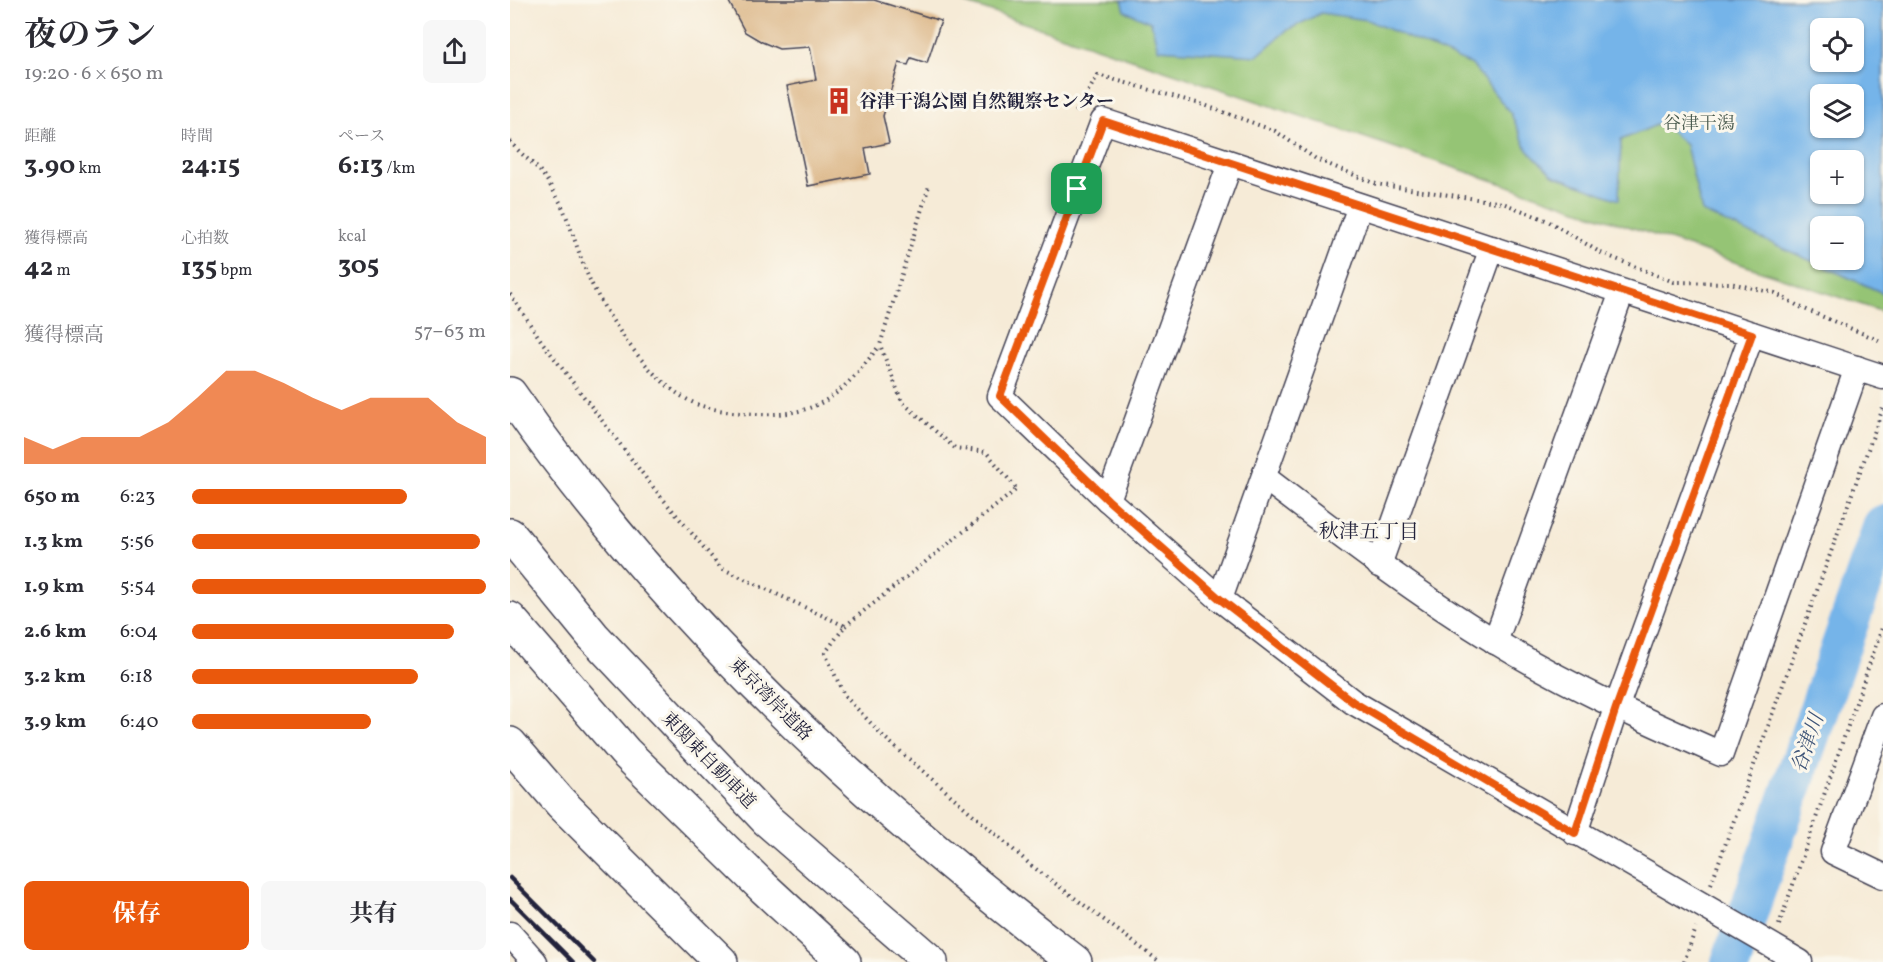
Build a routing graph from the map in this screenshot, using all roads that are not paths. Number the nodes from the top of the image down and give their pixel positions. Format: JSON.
{"nodes":[{"id":1,"x":1230,"y":164,"type":"junction"},
{"id":2,"x":1360,"y":206,"type":"junction"},
{"id":3,"x":1492,"y":248,"type":"junction"},
{"id":4,"x":1622,"y":292,"type":"junction"},
{"id":5,"x":1752,"y":334,"type":"junction"},
{"id":6,"x":1857,"y":368,"type":"junction"},
{"id":7,"x":1883,"y":377,"type":"edge"},
{"id":8,"x":510,"y":394,"type":"edge"},
{"id":9,"x":510,"y":402,"type":"edge"},
{"id":10,"x":549,"y":450,"type":"junction"},
{"id":11,"x":1264,"y":478,"type":"junction"},
{"id":12,"x":1108,"y":500,"type":"junction"},
{"id":13,"x":510,"y":535,"type":"edge"},
{"id":14,"x":1379,"y":565,"type":"junction"},
{"id":15,"x":1220,"y":599,"type":"junction"},
{"id":16,"x":510,"y":619,"type":"edge"},
{"id":17,"x":1495,"y":642,"type":"junction"},
{"id":18,"x":1616,"y":708,"type":"junction"},
{"id":19,"x":1883,"y":716,"type":"edge"},
{"id":20,"x":510,"y":744,"type":"edge"},
{"id":21,"x":1575,"y":833,"type":"junction"},
{"id":22,"x":1883,"y":876,"type":"edge"},
{"id":23,"x":510,"y":934,"type":"edge"},
{"id":24,"x":535,"y":962,"type":"edge"},
{"id":25,"x":721,"y":962,"type":"edge"},
{"id":26,"x":844,"y":962,"type":"edge"},
{"id":27,"x":931,"y":962,"type":"edge"},
{"id":28,"x":1076,"y":962,"type":"edge"},
{"id":29,"x":1800,"y":962,"type":"edge"}],
"edges":[{"from":1,"to":2,"type":"street"},
{"from":1,"to":12,"type":"street"},
{"from":1,"to":12,"type":"street"},
{"from":2,"to":3,"type":"street"},
{"from":2,"to":11,"type":"street"},
{"from":3,"to":4,"type":"street"},
{"from":3,"to":14,"type":"street"},
{"from":4,"to":5,"type":"street"},
{"from":4,"to":17,"type":"street"},
{"from":5,"to":6,"type":"street"},
{"from":5,"to":18,"type":"street"},
{"from":6,"to":7,"type":"street"},
{"from":6,"to":18,"type":"street"},
{"from":8,"to":10,"type":"highway","name":"東京湾岸道路"},
{"from":9,"to":10,"type":"highway"},
{"from":10,"to":28,"type":"highway","name":"東京湾岸道路"},
{"from":11,"to":14,"type":"street"},
{"from":11,"to":15,"type":"street"},
{"from":12,"to":15,"type":"street"},
{"from":13,"to":27,"type":"highway","name":"東関東自動車道"},
{"from":14,"to":17,"type":"street"},
{"from":15,"to":21,"type":"street"},
{"from":16,"to":26,"type":"highway"},
{"from":17,"to":18,"type":"street"},
{"from":18,"to":21,"type":"street"},
{"from":19,"to":22,"type":"street"},
{"from":20,"to":25,"type":"highway"},
{"from":21,"to":29,"type":"street"},
{"from":23,"to":24,"type":"street"}]}
